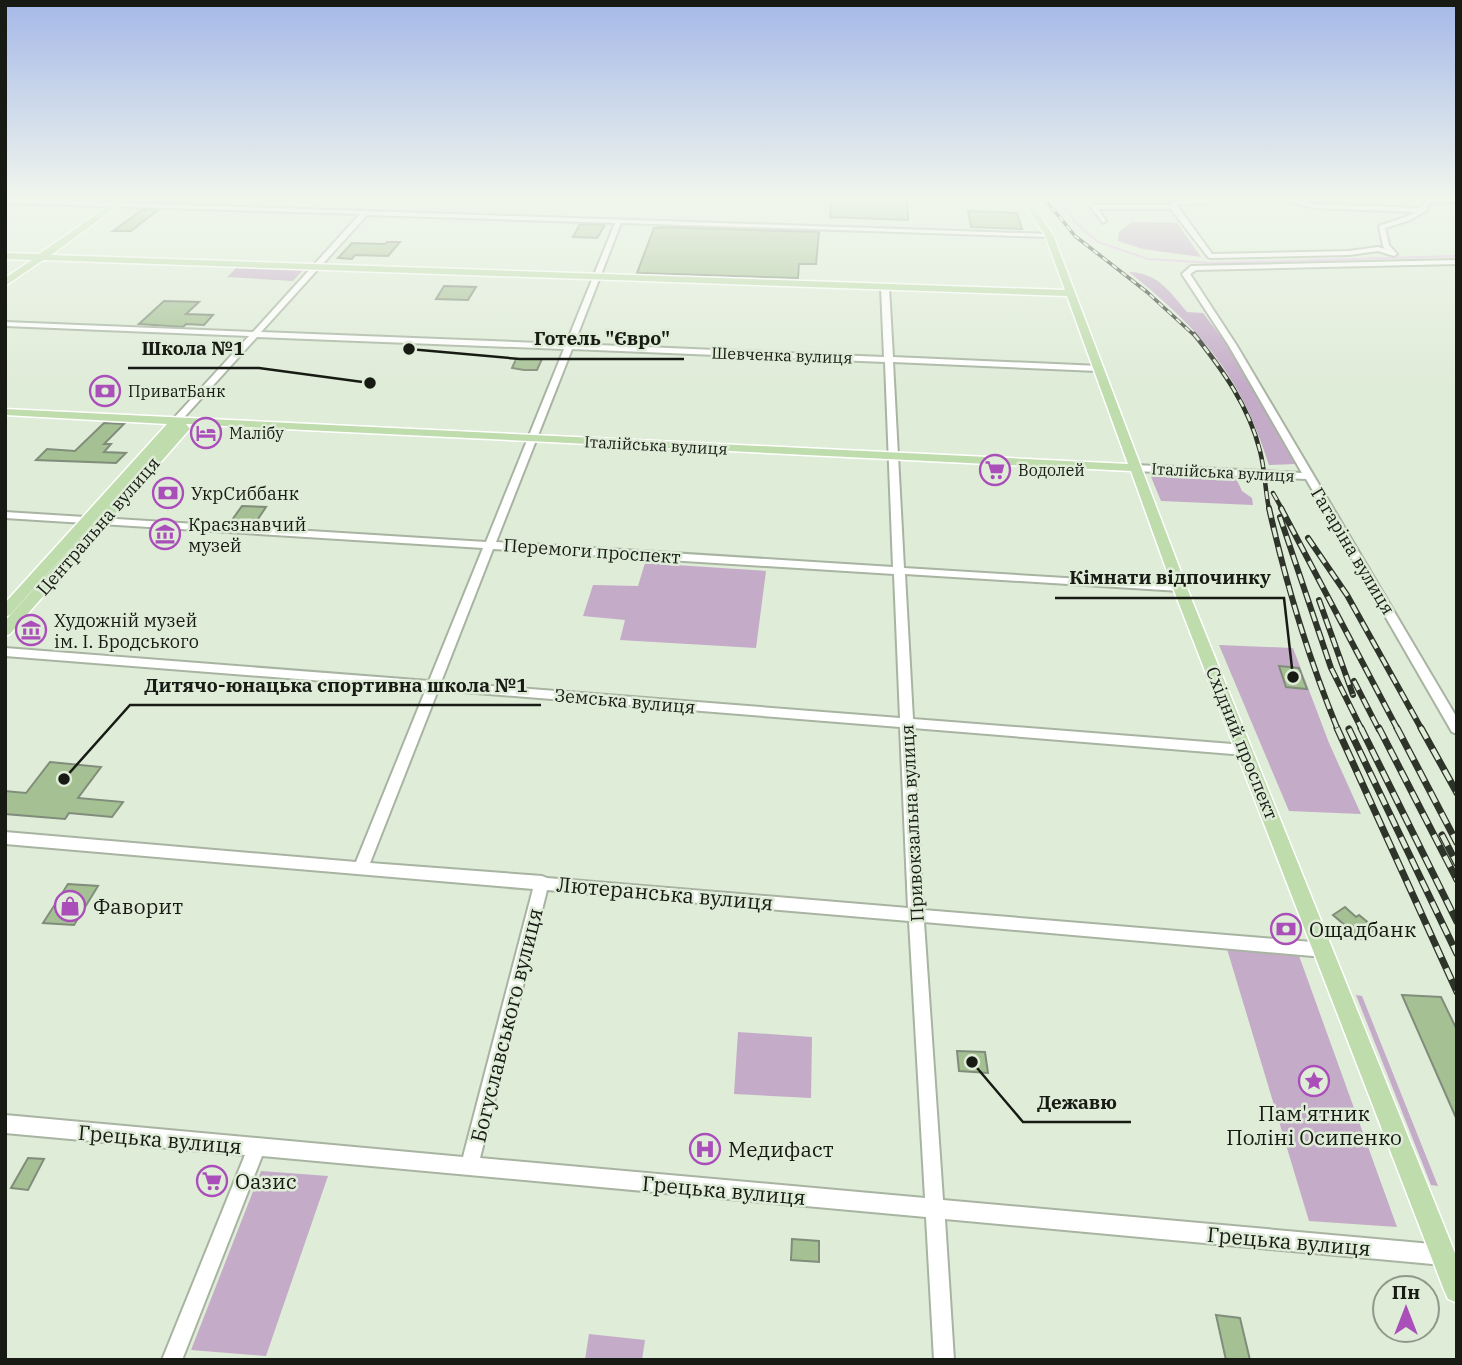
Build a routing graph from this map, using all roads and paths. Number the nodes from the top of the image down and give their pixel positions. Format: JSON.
{"nodes":[{"id":1,"x":19,"y":262,"type":"edge"},
{"id":2,"x":35,"y":262,"type":"edge"},
{"id":3,"x":153,"y":262,"type":"edge"},
{"id":4,"x":320,"y":262,"type":"edge"},
{"id":5,"x":603,"y":262,"type":"edge"},
{"id":6,"x":1059,"y":262,"type":"edge"},
{"id":7,"x":1439,"y":262,"type":"edge"},
{"id":8,"x":1406,"y":263,"type":"joint"},
{"id":9,"x":315,"y":267,"type":"junction"},
{"id":10,"x":5,"y":273,"type":"edge"},
{"id":11,"x":597,"y":276,"type":"junction"},
{"id":12,"x":5,"y":283,"type":"edge"},
{"id":13,"x":886,"y":286,"type":"junction"},
{"id":14,"x":1070,"y":293,"type":"junction"},
{"id":15,"x":5,"y":324,"type":"edge"},
{"id":16,"x":254,"y":334,"type":"junction"},
{"id":17,"x":570,"y":346,"type":"junction"},
{"id":18,"x":890,"y":360,"type":"junction"},
{"id":19,"x":1097,"y":368,"type":"junction"},
{"id":20,"x":5,"y":412,"type":"edge"},
{"id":21,"x":176,"y":421,"type":"junction"},
{"id":22,"x":531,"y":438,"type":"junction"},
{"id":23,"x":895,"y":456,"type":"junction"},
{"id":24,"x":1135,"y":468,"type":"junction"},
{"id":25,"x":1308,"y":477,"type":"junction"},
{"id":26,"x":5,"y":515,"type":"edge"},
{"id":27,"x":96,"y":521,"type":"junction"},
{"id":28,"x":489,"y":545,"type":"junction"},
{"id":29,"x":900,"y":571,"type":"junction"},
{"id":30,"x":1180,"y":588,"type":"junction"},
{"id":31,"x":5,"y":611,"type":"edge"},
{"id":32,"x":5,"y":631,"type":"edge"},
{"id":33,"x":5,"y":652,"type":"edge"},
{"id":34,"x":433,"y":685,"type":"junction"},
{"id":35,"x":906,"y":723,"type":"junction"},
{"id":36,"x":1457,"y":729,"type":"edge"},
{"id":37,"x":1245,"y":750,"type":"junction"},
{"id":38,"x":5,"y":838,"type":"edge"},
{"id":39,"x":361,"y":867,"type":"junction"},
{"id":40,"x":542,"y":882,"type":"junction"},
{"id":41,"x":916,"y":915,"type":"junction"},
{"id":42,"x":1324,"y":950,"type":"junction"},
{"id":43,"x":5,"y":1125,"type":"edge"},
{"id":44,"x":257,"y":1147,"type":"junction"},
{"id":45,"x":469,"y":1167,"type":"junction"},
{"id":46,"x":935,"y":1209,"type":"junction"},
{"id":47,"x":1443,"y":1255,"type":"junction"},
{"id":48,"x":1457,"y":1290,"type":"edge"},
{"id":49,"x":172,"y":1360,"type":"edge"},
{"id":50,"x":944,"y":1360,"type":"edge"}],
"edges":[{"from":1,"to":10,"type":"main road"},
{"from":2,"to":12,"type":"main road"},
{"from":3,"to":9,"type":"main road"},
{"from":4,"to":9,"type":"street","name":"Центральна вулиця"},
{"from":5,"to":11,"type":"street"},
{"from":6,"to":14,"type":"main road","name":"Східний проспект"},
{"from":7,"to":8,"type":"street"},
{"from":8,"to":25,"type":"street","name":"Гагаріна вулиця"},
{"from":9,"to":11,"type":"main road"},
{"from":9,"to":16,"type":"street","name":"Центральна вулиця"},
{"from":11,"to":13,"type":"main road"},
{"from":11,"to":17,"type":"street"},
{"from":13,"to":14,"type":"main road"},
{"from":13,"to":18,"type":"street","name":"Привокзальна вулиця"},
{"from":14,"to":19,"type":"main road","name":"Східний проспект"},
{"from":15,"to":16,"type":"street","name":"Шевченка вулиця"},
{"from":16,"to":17,"type":"street","name":"Шевченка вулиця"},
{"from":16,"to":21,"type":"street","name":"Центральна вулиця"},
{"from":17,"to":18,"type":"street","name":"Шевченка вулиця"},
{"from":17,"to":22,"type":"street"},
{"from":18,"to":19,"type":"street","name":"Шевченка вулиця"},
{"from":18,"to":23,"type":"street","name":"Привокзальна вулиця"},
{"from":19,"to":24,"type":"main road","name":"Східний проспект"},
{"from":20,"to":21,"type":"main road","name":"Італійська вулиця"},
{"from":21,"to":22,"type":"main road","name":"Італійська вулиця"},
{"from":21,"to":27,"type":"main road","name":"Центральна вулиця"},
{"from":22,"to":23,"type":"main road","name":"Італійська вулиця"},
{"from":22,"to":28,"type":"street"},
{"from":23,"to":24,"type":"main road","name":"Італійська вулиця"},
{"from":23,"to":29,"type":"street","name":"Привокзальна вулиця"},
{"from":24,"to":25,"type":"street","name":"Італійська вулиця"},
{"from":24,"to":30,"type":"main road","name":"Східний проспект"},
{"from":25,"to":36,"type":"street","name":"Гагаріна вулиця"},
{"from":26,"to":27,"type":"street","name":"Перемоги проспект"},
{"from":27,"to":28,"type":"street","name":"Перемоги проспект"},
{"from":27,"to":31,"type":"main road","name":"Центральна вулиця"},
{"from":27,"to":32,"type":"main road","name":"Центральна вулиця"},
{"from":28,"to":29,"type":"street","name":"Перемоги проспект"},
{"from":28,"to":34,"type":"street"},
{"from":29,"to":30,"type":"street","name":"Перемоги проспект"},
{"from":29,"to":35,"type":"street","name":"Привокзальна вулиця"},
{"from":30,"to":37,"type":"main road","name":"Східний проспект"},
{"from":33,"to":34,"type":"street","name":"Земська вулиця"},
{"from":34,"to":35,"type":"street","name":"Земська вулиця"},
{"from":34,"to":39,"type":"street"},
{"from":35,"to":37,"type":"street","name":"Земська вулиця"},
{"from":35,"to":41,"type":"street","name":"Привокзальна вулиця"},
{"from":37,"to":42,"type":"main road","name":"Східний проспект"},
{"from":38,"to":39,"type":"street","name":"Лютеранська вулиця"},
{"from":39,"to":40,"type":"street","name":"Лютеранська вулиця"},
{"from":40,"to":41,"type":"street","name":"Лютеранська вулиця"},
{"from":40,"to":45,"type":"street","name":"Богуславського вулиця"},
{"from":41,"to":42,"type":"street","name":"Лютеранська вулиця"},
{"from":41,"to":46,"type":"street","name":"Привокзальна вулиця"},
{"from":42,"to":47,"type":"main road","name":"Східний проспект"},
{"from":43,"to":44,"type":"street","name":"Грецька вулиця"},
{"from":44,"to":45,"type":"street","name":"Грецька вулиця"},
{"from":44,"to":49,"type":"street"},
{"from":45,"to":46,"type":"street","name":"Грецька вулиця"},
{"from":46,"to":47,"type":"street","name":"Грецька вулиця"},
{"from":46,"to":50,"type":"street","name":"Привокзальна вулиця"},
{"from":47,"to":48,"type":"main road","name":"Східний проспект"}]}
